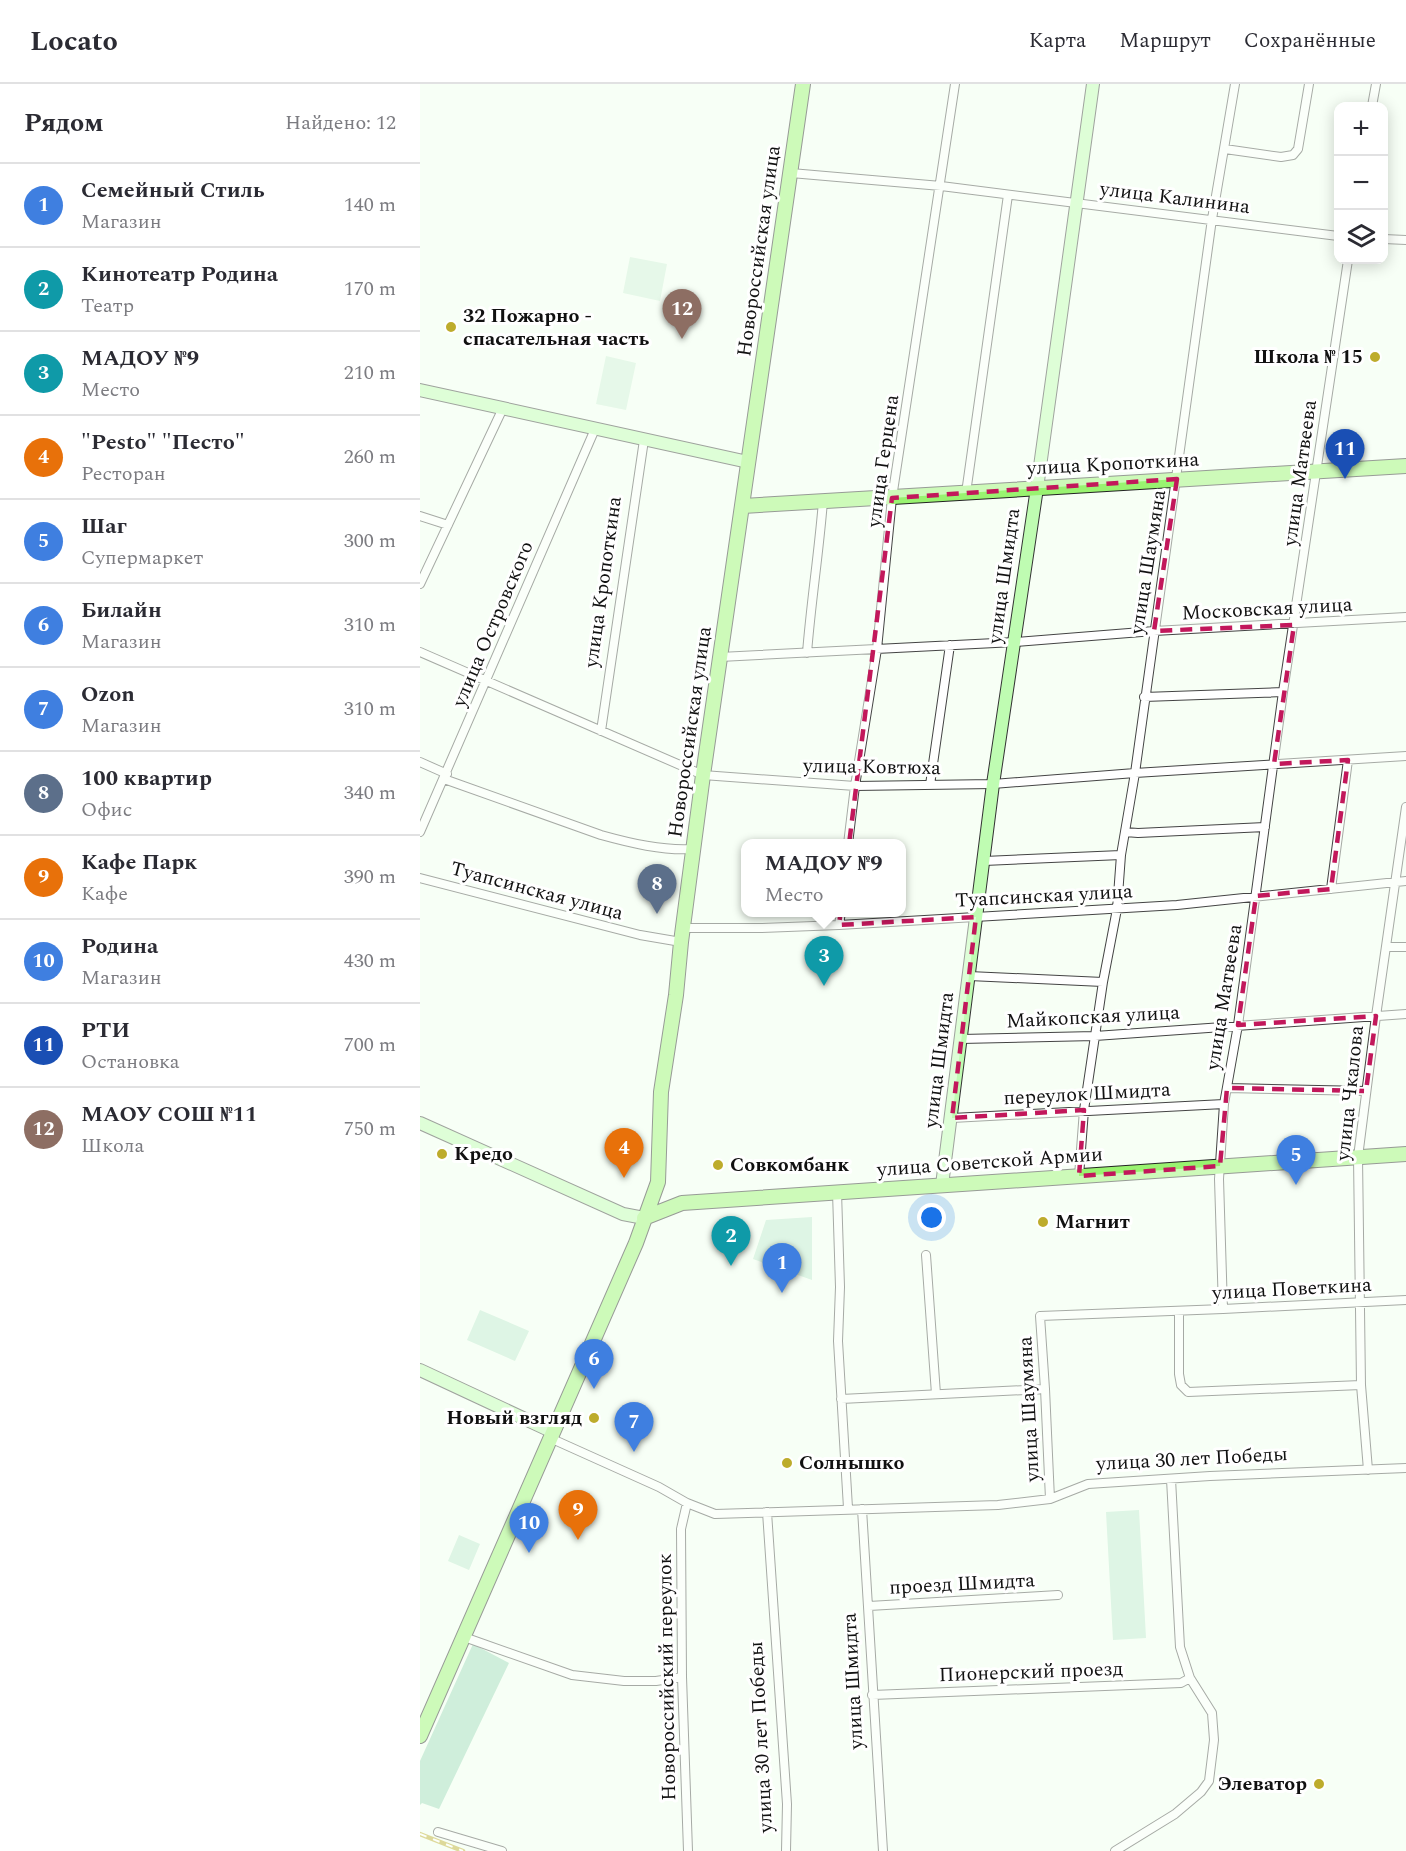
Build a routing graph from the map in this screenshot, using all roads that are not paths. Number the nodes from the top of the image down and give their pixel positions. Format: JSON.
{"nodes":[{"id":1,"x":803,"y":84,"type":"edge"},
{"id":2,"x":955,"y":84,"type":"edge"},
{"id":3,"x":1093,"y":84,"type":"edge"},
{"id":4,"x":1235,"y":84,"type":"edge"},
{"id":5,"x":1309,"y":84,"type":"edge"},
{"id":6,"x":1376,"y":84,"type":"edge"},
{"id":7,"x":1373,"y":102,"type":"edge"},
{"id":8,"x":1225,"y":149,"type":"junction"},
{"id":9,"x":791,"y":173,"type":"junction"},
{"id":10,"x":940,"y":186,"type":"junction"},
{"id":11,"x":1008,"y":195,"type":"junction"},
{"id":12,"x":1076,"y":203,"type":"junction"},
{"id":13,"x":1212,"y":219,"type":"junction"},
{"id":14,"x":1334,"y":235,"type":"edge"},
{"id":15,"x":1388,"y":239,"type":"edge"},
{"id":16,"x":1406,"y":240,"type":"edge"},
{"id":17,"x":1347,"y":264,"type":"edge"},
{"id":18,"x":420,"y":390,"type":"edge"},
{"id":19,"x":503,"y":408,"type":"junction"},
{"id":20,"x":595,"y":429,"type":"junction"},
{"id":21,"x":644,"y":440,"type":"junction"},
{"id":22,"x":748,"y":462,"type":"junction"},
{"id":23,"x":1406,"y":466,"type":"edge"},
{"id":24,"x":1317,"y":471,"type":"junction"},
{"id":25,"x":1177,"y":479,"type":"junction"},
{"id":26,"x":1037,"y":488,"type":"junction"},
{"id":27,"x":966,"y":493,"type":"junction"},
{"id":28,"x":892,"y":498,"type":"junction"},
{"id":29,"x":823,"y":501,"type":"junction"},
{"id":30,"x":743,"y":506,"type":"junction"},
{"id":31,"x":420,"y":516,"type":"edge"},
{"id":32,"x":448,"y":525,"type":"junction"},
{"id":33,"x":420,"y":584,"type":"edge"},
{"id":34,"x":1406,"y":617,"type":"edge"},
{"id":35,"x":1294,"y":625,"type":"junction"},
{"id":36,"x":1154,"y":631,"type":"junction"},
{"id":37,"x":1015,"y":642,"type":"junction"},
{"id":38,"x":950,"y":645,"type":"junction"},
{"id":39,"x":877,"y":649,"type":"junction"},
{"id":40,"x":420,"y":652,"type":"edge"},
{"id":41,"x":807,"y":653,"type":"junction"},
{"id":42,"x":720,"y":657,"type":"junction"},
{"id":43,"x":487,"y":681,"type":"junction"},
{"id":44,"x":1283,"y":692,"type":"junction"},
{"id":45,"x":1144,"y":697,"type":"junction"},
{"id":46,"x":601,"y":731,"type":"junction"},
{"id":47,"x":1406,"y":756,"type":"edge"},
{"id":48,"x":1348,"y":760,"type":"junction"},
{"id":49,"x":420,"y":762,"type":"edge"},
{"id":50,"x":1274,"y":764,"type":"junction"},
{"id":51,"x":1135,"y":772,"type":"junction"},
{"id":52,"x":703,"y":775,"type":"junction"},
{"id":53,"x":445,"y":776,"type":"junction"},
{"id":54,"x":993,"y":784,"type":"junction"},
{"id":55,"x":930,"y":785,"type":"junction"},
{"id":56,"x":855,"y":786,"type":"junction"},
{"id":57,"x":1406,"y":807,"type":"edge"},
{"id":58,"x":1266,"y":827,"type":"junction"},
{"id":59,"x":420,"y":832,"type":"edge"},
{"id":60,"x":1125,"y":832,"type":"junction"},
{"id":61,"x":848,"y":839,"type":"edge"},
{"id":62,"x":693,"y":849,"type":"junction"},
{"id":63,"x":1122,"y":855,"type":"junction"},
{"id":64,"x":984,"y":861,"type":"junction"},
{"id":65,"x":420,"y":878,"type":"edge"},
{"id":66,"x":1406,"y":881,"type":"edge"},
{"id":67,"x":1395,"y":882,"type":"junction"},
{"id":68,"x":1331,"y":889,"type":"junction"},
{"id":69,"x":1256,"y":896,"type":"junction"},
{"id":70,"x":1117,"y":909,"type":"junction"},
{"id":71,"x":840,"y":917,"type":"edge"},
{"id":72,"x":976,"y":917,"type":"junction"},
{"id":73,"x":839,"y":925,"type":"junction"},
{"id":74,"x":682,"y":935,"type":"junction"},
{"id":75,"x":1387,"y":947,"type":"junction"},
{"id":76,"x":1406,"y":947,"type":"edge"},
{"id":77,"x":969,"y":976,"type":"junction"},
{"id":78,"x":1103,"y":982,"type":"junction"},
{"id":79,"x":1406,"y":1014,"type":"edge"},
{"id":80,"x":1376,"y":1016,"type":"junction"},
{"id":81,"x":1238,"y":1024,"type":"junction"},
{"id":82,"x":1095,"y":1036,"type":"junction"},
{"id":83,"x":961,"y":1040,"type":"junction"},
{"id":84,"x":1227,"y":1088,"type":"junction"},
{"id":85,"x":1366,"y":1091,"type":"junction"},
{"id":86,"x":1224,"y":1104,"type":"junction"},
{"id":87,"x":1084,"y":1110,"type":"junction"},
{"id":88,"x":952,"y":1118,"type":"junction"},
{"id":89,"x":420,"y":1123,"type":"edge"},
{"id":90,"x":1406,"y":1154,"type":"edge"},
{"id":91,"x":1358,"y":1157,"type":"junction"},
{"id":92,"x":1220,"y":1166,"type":"junction"},
{"id":93,"x":1079,"y":1176,"type":"junction"},
{"id":94,"x":942,"y":1185,"type":"junction"},
{"id":95,"x":837,"y":1192,"type":"junction"},
{"id":96,"x":644,"y":1218,"type":"junction"},
{"id":97,"x":926,"y":1256,"type":"dead end"},
{"id":98,"x":1406,"y":1300,"type":"edge"},
{"id":99,"x":1359,"y":1303,"type":"junction"},
{"id":100,"x":1223,"y":1310,"type":"junction"},
{"id":101,"x":1179,"y":1311,"type":"junction"},
{"id":102,"x":1040,"y":1316,"type":"joint"},
{"id":103,"x":420,"y":1370,"type":"edge"},
{"id":104,"x":1361,"y":1385,"type":"junction"},
{"id":105,"x":1045,"y":1389,"type":"junction"},
{"id":106,"x":936,"y":1394,"type":"junction"},
{"id":107,"x":841,"y":1399,"type":"junction"},
{"id":108,"x":551,"y":1435,"type":"junction"},
{"id":109,"x":1406,"y":1468,"type":"edge"},
{"id":110,"x":1368,"y":1470,"type":"junction"},
{"id":111,"x":1171,"y":1479,"type":"junction"},
{"id":112,"x":1050,"y":1500,"type":"junction"},
{"id":113,"x":687,"y":1503,"type":"junction"},
{"id":114,"x":848,"y":1508,"type":"junction"},
{"id":115,"x":862,"y":1509,"type":"junction"},
{"id":116,"x":767,"y":1512,"type":"junction"},
{"id":117,"x":1058,"y":1595,"type":"dead end"},
{"id":118,"x":868,"y":1606,"type":"junction"},
{"id":119,"x":465,"y":1637,"type":"junction"},
{"id":120,"x":682,"y":1677,"type":"junction"},
{"id":121,"x":1190,"y":1678,"type":"junction"},
{"id":122,"x":872,"y":1695,"type":"junction"},
{"id":123,"x":420,"y":1736,"type":"edge"},
{"id":124,"x":438,"y":1832,"type":"dead end"},
{"id":125,"x":502,"y":1851,"type":"edge"},
{"id":126,"x":688,"y":1851,"type":"edge"},
{"id":127,"x":786,"y":1851,"type":"edge"},
{"id":128,"x":883,"y":1851,"type":"edge"},
{"id":129,"x":1115,"y":1851,"type":"edge"}],
"edges":[{"from":1,"to":9,"type":"main road","name":"Новороссийская улица"},
{"from":2,"to":10,"type":"street","name":"улица Герцена"},
{"from":3,"to":12,"type":"street","name":"улица Шмидта"},
{"from":4,"to":8,"type":"street","name":"улица Шаумяна"},
{"from":5,"to":8,"type":"street"},
{"from":6,"to":7,"type":"street"},
{"from":8,"to":13,"type":"street","name":"улица Шаумяна"},
{"from":9,"to":10,"type":"street","name":"улица Калинина"},
{"from":9,"to":22,"type":"main road","name":"Новороссийская улица"},
{"from":10,"to":11,"type":"street","name":"улица Калинина"},
{"from":10,"to":28,"type":"street","name":"улица Герцена"},
{"from":11,"to":12,"type":"street","name":"улица Калинина"},
{"from":11,"to":27,"type":"street"},
{"from":12,"to":13,"type":"street","name":"улица Калинина"},
{"from":12,"to":26,"type":"street","name":"улица Шмидта"},
{"from":13,"to":14,"type":"street","name":"улица Калинина"},
{"from":13,"to":25,"type":"street","name":"улица Шаумяна"},
{"from":15,"to":16,"type":"street"},
{"from":17,"to":24,"type":"street","name":"улица Матвеева"},
{"from":18,"to":19,"type":"street"},
{"from":19,"to":20,"type":"street"},
{"from":19,"to":32,"type":"street"},
{"from":20,"to":21,"type":"street"},
{"from":20,"to":43,"type":"street","name":"улица Островского"},
{"from":21,"to":22,"type":"street"},
{"from":21,"to":46,"type":"street","name":"улица Кропоткина"},
{"from":22,"to":30,"type":"main road","name":"Новороссийская улица"},
{"from":23,"to":24,"type":"main road","name":"улица Кропоткина"},
{"from":24,"to":25,"type":"main road","name":"улица Кропоткина"},
{"from":24,"to":35,"type":"street","name":"улица Матвеева"},
{"from":25,"to":26,"type":"main road","name":"улица Кропоткина"},
{"from":25,"to":36,"type":"street","name":"улица Шаумяна"},
{"from":26,"to":27,"type":"main road","name":"улица Кропоткина"},
{"from":26,"to":37,"type":"street","name":"улица Шмидта"},
{"from":27,"to":28,"type":"main road","name":"улица Кропоткина"},
{"from":28,"to":29,"type":"main road","name":"улица Кропоткина"},
{"from":28,"to":39,"type":"street","name":"улица Герцена"},
{"from":29,"to":30,"type":"main road","name":"улица Кропоткина"},
{"from":29,"to":41,"type":"street"},
{"from":30,"to":42,"type":"main road","name":"Новороссийская улица"},
{"from":31,"to":32,"type":"street"},
{"from":32,"to":33,"type":"street"},
{"from":34,"to":35,"type":"street","name":"Московская улица"},
{"from":35,"to":36,"type":"street","name":"Московская улица"},
{"from":35,"to":44,"type":"street","name":"улица Матвеева"},
{"from":36,"to":37,"type":"street","name":"Московская улица"},
{"from":36,"to":45,"type":"street","name":"улица Шаумяна"},
{"from":37,"to":38,"type":"street","name":"Московская улица"},
{"from":37,"to":54,"type":"street","name":"улица Шмидта"},
{"from":38,"to":39,"type":"street","name":"Московская улица"},
{"from":38,"to":55,"type":"street"},
{"from":39,"to":41,"type":"street","name":"Московская улица"},
{"from":39,"to":56,"type":"street","name":"улица Герцена"},
{"from":40,"to":43,"type":"street","name":"улица Ковтюха"},
{"from":41,"to":42,"type":"street","name":"Московская улица"},
{"from":42,"to":52,"type":"main road","name":"Новороссийская улица"},
{"from":43,"to":46,"type":"street","name":"улица Ковтюха"},
{"from":43,"to":53,"type":"street","name":"улица Островского"},
{"from":44,"to":45,"type":"street"},
{"from":44,"to":50,"type":"street","name":"улица Матвеева"},
{"from":45,"to":51,"type":"street","name":"улица Шаумяна"},
{"from":46,"to":52,"type":"street","name":"улица Ковтюха"},
{"from":47,"to":48,"type":"street","name":"улица Ковтюха"},
{"from":48,"to":50,"type":"street","name":"улица Ковтюха"},
{"from":48,"to":68,"type":"street"},
{"from":49,"to":53,"type":"street"},
{"from":50,"to":51,"type":"street","name":"улица Ковтюха"},
{"from":50,"to":58,"type":"street","name":"улица Матвеева"},
{"from":51,"to":54,"type":"street","name":"улица Ковтюха"},
{"from":51,"to":60,"type":"street","name":"улица Шаумяна"},
{"from":52,"to":56,"type":"street","name":"улица Ковтюха"},
{"from":52,"to":62,"type":"main road","name":"Новороссийская улица"},
{"from":53,"to":59,"type":"street","name":"улица Островского"},
{"from":53,"to":62,"type":"street"},
{"from":54,"to":55,"type":"street","name":"улица Ковтюха"},
{"from":54,"to":64,"type":"street","name":"улица Шмидта"},
{"from":55,"to":56,"type":"street","name":"улица Ковтюха"},
{"from":56,"to":61,"type":"street","name":"улица Герцена"},
{"from":57,"to":67,"type":"street","name":"улица Чкалова"},
{"from":58,"to":60,"type":"street"},
{"from":58,"to":69,"type":"street","name":"улица Матвеева"},
{"from":60,"to":63,"type":"street","name":"улица Шаумяна"},
{"from":62,"to":74,"type":"main road","name":"Новороссийская улица"},
{"from":63,"to":64,"type":"street"},
{"from":63,"to":70,"type":"street","name":"улица Шаумяна"},
{"from":64,"to":72,"type":"street","name":"улица Шмидта"},
{"from":65,"to":74,"type":"street","name":"Туапсинская улица"},
{"from":66,"to":67,"type":"street","name":"Туапсинская улица"},
{"from":67,"to":68,"type":"street","name":"Туапсинская улица"},
{"from":67,"to":75,"type":"street","name":"улица Чкалова"},
{"from":68,"to":69,"type":"street","name":"Туапсинская улица"},
{"from":69,"to":70,"type":"street","name":"Туапсинская улица"},
{"from":69,"to":81,"type":"street","name":"улица Матвеева"},
{"from":70,"to":72,"type":"street","name":"Туапсинская улица"},
{"from":70,"to":78,"type":"street","name":"улица Шаумяна"},
{"from":71,"to":73,"type":"street"},
{"from":72,"to":73,"type":"street","name":"Туапсинская улица"},
{"from":72,"to":77,"type":"street","name":"улица Шмидта"},
{"from":73,"to":74,"type":"street","name":"Туапсинская улица"},
{"from":74,"to":96,"type":"main road","name":"Новороссийская улица"},
{"from":75,"to":76,"type":"street"},
{"from":75,"to":80,"type":"street","name":"улица Чкалова"},
{"from":77,"to":78,"type":"street","name":"улица Шмидта"},
{"from":77,"to":83,"type":"street","name":"улица Шмидта"},
{"from":78,"to":82,"type":"street","name":"улица Шаумяна"},
{"from":79,"to":80,"type":"street","name":"Майкопская улица"},
{"from":80,"to":81,"type":"street","name":"Майкопская улица"},
{"from":80,"to":85,"type":"street","name":"улица Чкалова"},
{"from":81,"to":82,"type":"street","name":"Майкопская улица"},
{"from":81,"to":84,"type":"street","name":"улица Матвеева"},
{"from":82,"to":83,"type":"street","name":"Майкопская улица"},
{"from":82,"to":87,"type":"street","name":"улица Шаумяна"},
{"from":83,"to":88,"type":"street","name":"улица Шмидта"},
{"from":84,"to":85,"type":"street"},
{"from":84,"to":86,"type":"street","name":"улица Матвеева"},
{"from":85,"to":91,"type":"street","name":"улица Чкалова"},
{"from":86,"to":87,"type":"street","name":"переулок Шмидта"},
{"from":86,"to":92,"type":"street","name":"улица Матвеева"},
{"from":87,"to":88,"type":"street","name":"переулок Шмидта"},
{"from":87,"to":93,"type":"street","name":"улица Шаумяна"},
{"from":88,"to":94,"type":"street","name":"улица Шмидта"},
{"from":89,"to":96,"type":"street"},
{"from":90,"to":91,"type":"main road","name":"улица Советской Армии"},
{"from":91,"to":92,"type":"main road","name":"улица Советской Армии"},
{"from":91,"to":99,"type":"street","name":"улица Чкалова"},
{"from":92,"to":93,"type":"main road","name":"улица Советской Армии"},
{"from":92,"to":100,"type":"street","name":"улица Матвеева"},
{"from":93,"to":94,"type":"main road","name":"улица Советской Армии"},
{"from":94,"to":95,"type":"main road","name":"улица Советской Армии"},
{"from":95,"to":96,"type":"main road","name":"улица Советской Армии"},
{"from":95,"to":107,"type":"street"},
{"from":96,"to":108,"type":"main road","name":"Новороссийская улица"},
{"from":97,"to":106,"type":"street"},
{"from":98,"to":99,"type":"street","name":"улица Поветкина"},
{"from":99,"to":100,"type":"street","name":"улица Поветкина"},
{"from":99,"to":104,"type":"street","name":"улица Чкалова"},
{"from":100,"to":101,"type":"street","name":"улица Поветкина"},
{"from":101,"to":102,"type":"street","name":"улица Поветкина"},
{"from":101,"to":104,"type":"street"},
{"from":102,"to":105,"type":"street","name":"улица Шаумяна"},
{"from":103,"to":108,"type":"street","name":"улица 30 лет Победы"},
{"from":104,"to":110,"type":"street","name":"улица Чкалова"},
{"from":105,"to":106,"type":"street"},
{"from":105,"to":112,"type":"street","name":"улица Шаумяна"},
{"from":106,"to":107,"type":"street"},
{"from":107,"to":114,"type":"street"},
{"from":108,"to":113,"type":"street","name":"улица 30 лет Победы"},
{"from":108,"to":119,"type":"main road","name":"Новороссийская улица"},
{"from":109,"to":110,"type":"street","name":"улица 30 лет Победы"},
{"from":110,"to":111,"type":"street","name":"улица 30 лет Победы"},
{"from":111,"to":112,"type":"street","name":"улица 30 лет Победы"},
{"from":111,"to":121,"type":"street"},
{"from":112,"to":115,"type":"street","name":"улица 30 лет Победы"},
{"from":113,"to":116,"type":"street","name":"улица 30 лет Победы"},
{"from":113,"to":120,"type":"street","name":"Новороссийский переулок"},
{"from":114,"to":115,"type":"street","name":"улица 30 лет Победы"},
{"from":114,"to":116,"type":"street","name":"улица 30 лет Победы"},
{"from":115,"to":118,"type":"street","name":"улица Шмидта"},
{"from":116,"to":127,"type":"street","name":"улица 30 лет Победы"},
{"from":117,"to":118,"type":"street","name":"проезд Шмидта"},
{"from":118,"to":122,"type":"street","name":"улица Шмидта"},
{"from":119,"to":120,"type":"street"},
{"from":119,"to":123,"type":"main road","name":"Новороссийская улица"},
{"from":120,"to":126,"type":"street","name":"Новороссийский переулок"},
{"from":121,"to":122,"type":"street","name":"Пионерский проезд"},
{"from":121,"to":129,"type":"street"},
{"from":122,"to":128,"type":"street","name":"улица Шмидта"},
{"from":124,"to":125,"type":"street"}]}
